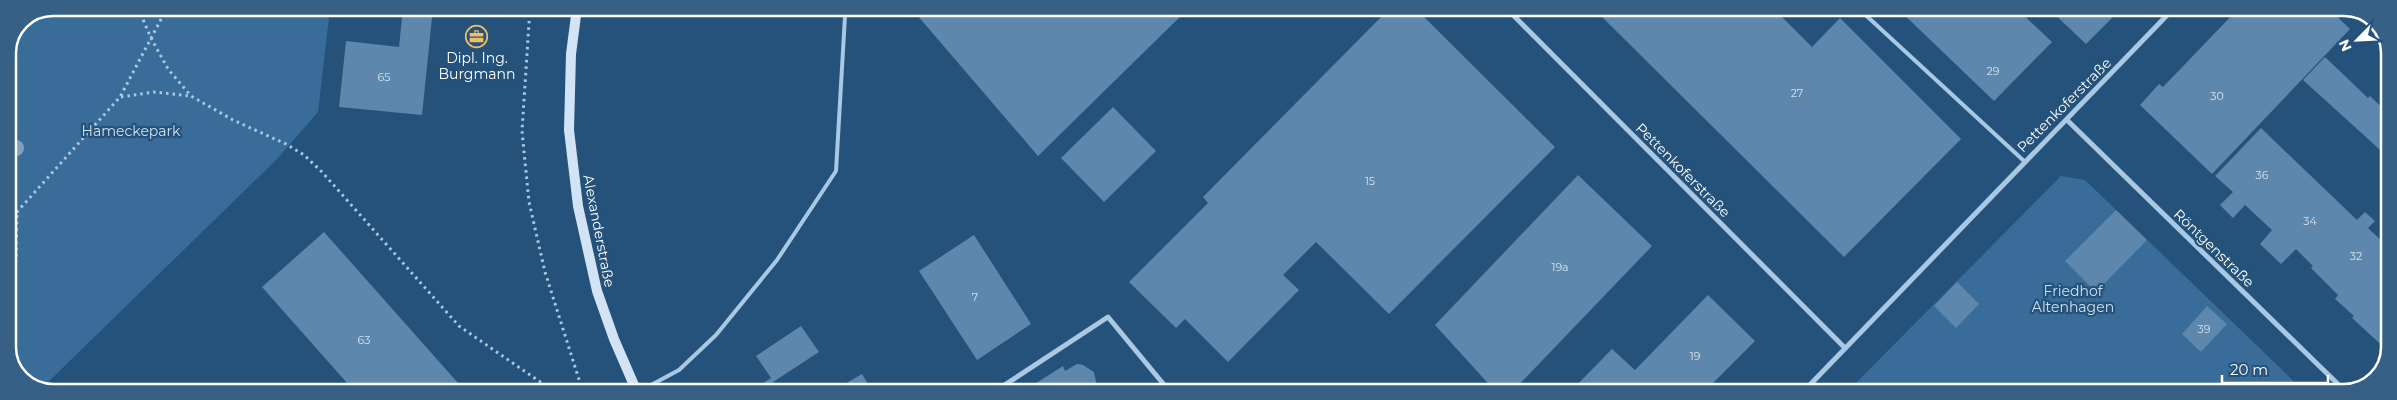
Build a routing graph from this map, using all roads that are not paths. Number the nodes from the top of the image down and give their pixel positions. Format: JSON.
{"nodes":[{"id":1,"x":576,"y":16,"type":"edge"},
{"id":2,"x":846,"y":16,"type":"edge"},
{"id":3,"x":1515,"y":17,"type":"edge"},
{"id":4,"x":1868,"y":17,"type":"edge"},
{"id":5,"x":2165,"y":17,"type":"edge"},
{"id":6,"x":2066,"y":120,"type":"junction"},
{"id":7,"x":2024,"y":161,"type":"junction"},
{"id":8,"x":1845,"y":348,"type":"junction"},
{"id":9,"x":633,"y":383,"type":"edge"},
{"id":10,"x":654,"y":383,"type":"edge"},
{"id":11,"x":1007,"y":383,"type":"edge"},
{"id":12,"x":1163,"y":383,"type":"edge"},
{"id":13,"x":1811,"y":384,"type":"edge"},
{"id":14,"x":2338,"y":384,"type":"edge"}],
"edges":[{"from":1,"to":9,"type":"main road","name":"Alexanderstraße"},
{"from":2,"to":10,"type":"lane"},
{"from":3,"to":8,"type":"street","name":"Pettenkoferstraße"},
{"from":4,"to":7,"type":"lane"},
{"from":5,"to":6,"type":"street","name":"Pettenkoferstraße"},
{"from":6,"to":7,"type":"street","name":"Pettenkoferstraße"},
{"from":6,"to":14,"type":"street","name":"Röntgenstraße"},
{"from":7,"to":8,"type":"street","name":"Pettenkoferstraße"},
{"from":8,"to":13,"type":"street","name":"Pettenkoferstraße"},
{"from":11,"to":12,"type":"street"}]}
